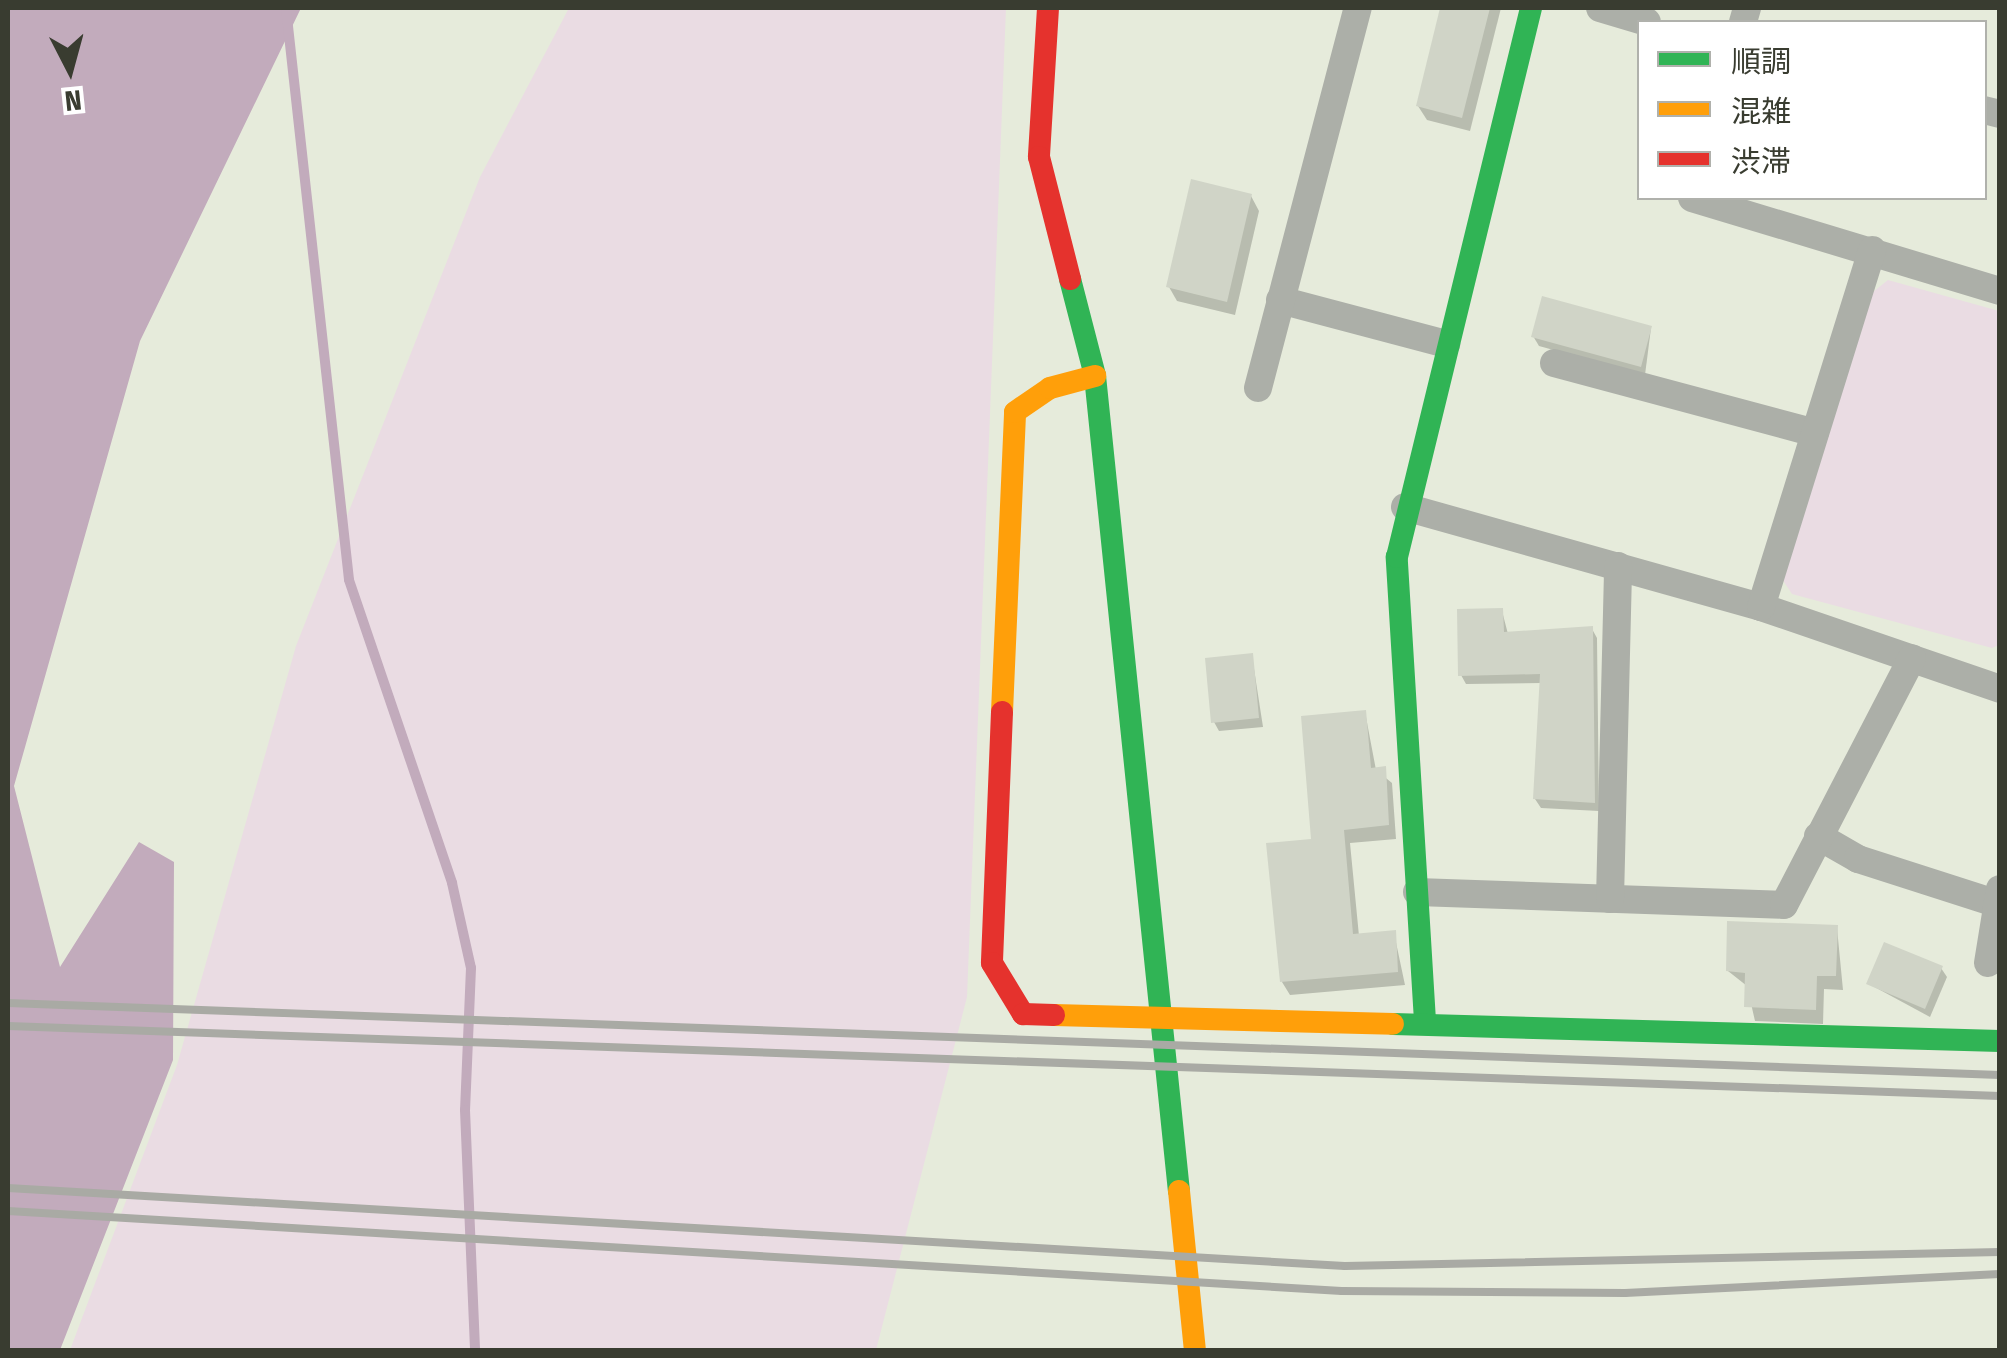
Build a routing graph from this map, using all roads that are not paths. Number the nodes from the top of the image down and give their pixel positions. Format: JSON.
{"nodes":[{"id":1,"x":1048,"y":8,"type":"edge"},
{"id":2,"x":1358,"y":8,"type":"edge"},
{"id":3,"x":1531,"y":8,"type":"edge"},
{"id":4,"x":1600,"y":8,"type":"edge"},
{"id":5,"x":1640,"y":20,"type":"edge"},
{"id":6,"x":1699,"y":200,"type":"edge"},
{"id":7,"x":1872,"y":250,"type":"junction"},
{"id":8,"x":2000,"y":290,"type":"edge"},
{"id":9,"x":1280,"y":300,"type":"junction"},
{"id":10,"x":1446,"y":344,"type":"junction"},
{"id":11,"x":1554,"y":363,"type":"dead end"},
{"id":12,"x":1095,"y":376,"type":"junction"},
{"id":13,"x":1258,"y":388,"type":"dead end"},
{"id":14,"x":1815,"y":433,"type":"junction"},
{"id":15,"x":1405,"y":507,"type":"junction"},
{"id":16,"x":1618,"y":566,"type":"junction"},
{"id":17,"x":1761,"y":607,"type":"junction"},
{"id":18,"x":1912,"y":658,"type":"junction"},
{"id":19,"x":2000,"y":689,"type":"edge"},
{"id":20,"x":1818,"y":836,"type":"junction"},
{"id":21,"x":1418,"y":892,"type":"junction"},
{"id":22,"x":1997,"y":896,"type":"edge"},
{"id":23,"x":1610,"y":899,"type":"junction"},
{"id":24,"x":1988,"y":962,"type":"dead end"},
{"id":25,"x":1163,"y":1018,"type":"junction"},
{"id":26,"x":1426,"y":1020,"type":"junction"},
{"id":27,"x":2000,"y":1040,"type":"edge"},
{"id":28,"x":1195,"y":1350,"type":"edge"}],
"edges":[{"from":1,"to":12,"type":"street"},
{"from":2,"to":9,"type":"street"},
{"from":3,"to":10,"type":"street"},
{"from":4,"to":5,"type":"street"},
{"from":6,"to":7,"type":"street"},
{"from":7,"to":8,"type":"street"},
{"from":7,"to":14,"type":"street"},
{"from":9,"to":10,"type":"street"},
{"from":9,"to":13,"type":"street"},
{"from":10,"to":15,"type":"street"},
{"from":11,"to":14,"type":"street"},
{"from":12,"to":25,"type":"street"},
{"from":12,"to":25,"type":"street"},
{"from":14,"to":17,"type":"street"},
{"from":15,"to":16,"type":"street"},
{"from":15,"to":21,"type":"street"},
{"from":16,"to":17,"type":"street"},
{"from":16,"to":23,"type":"street"},
{"from":17,"to":18,"type":"street"},
{"from":18,"to":19,"type":"street"},
{"from":18,"to":20,"type":"street"},
{"from":20,"to":22,"type":"street"},
{"from":20,"to":23,"type":"street"},
{"from":21,"to":23,"type":"street"},
{"from":21,"to":26,"type":"street"},
{"from":22,"to":24,"type":"street"},
{"from":25,"to":26,"type":"street"},
{"from":25,"to":28,"type":"street"},
{"from":26,"to":27,"type":"street"}]}
